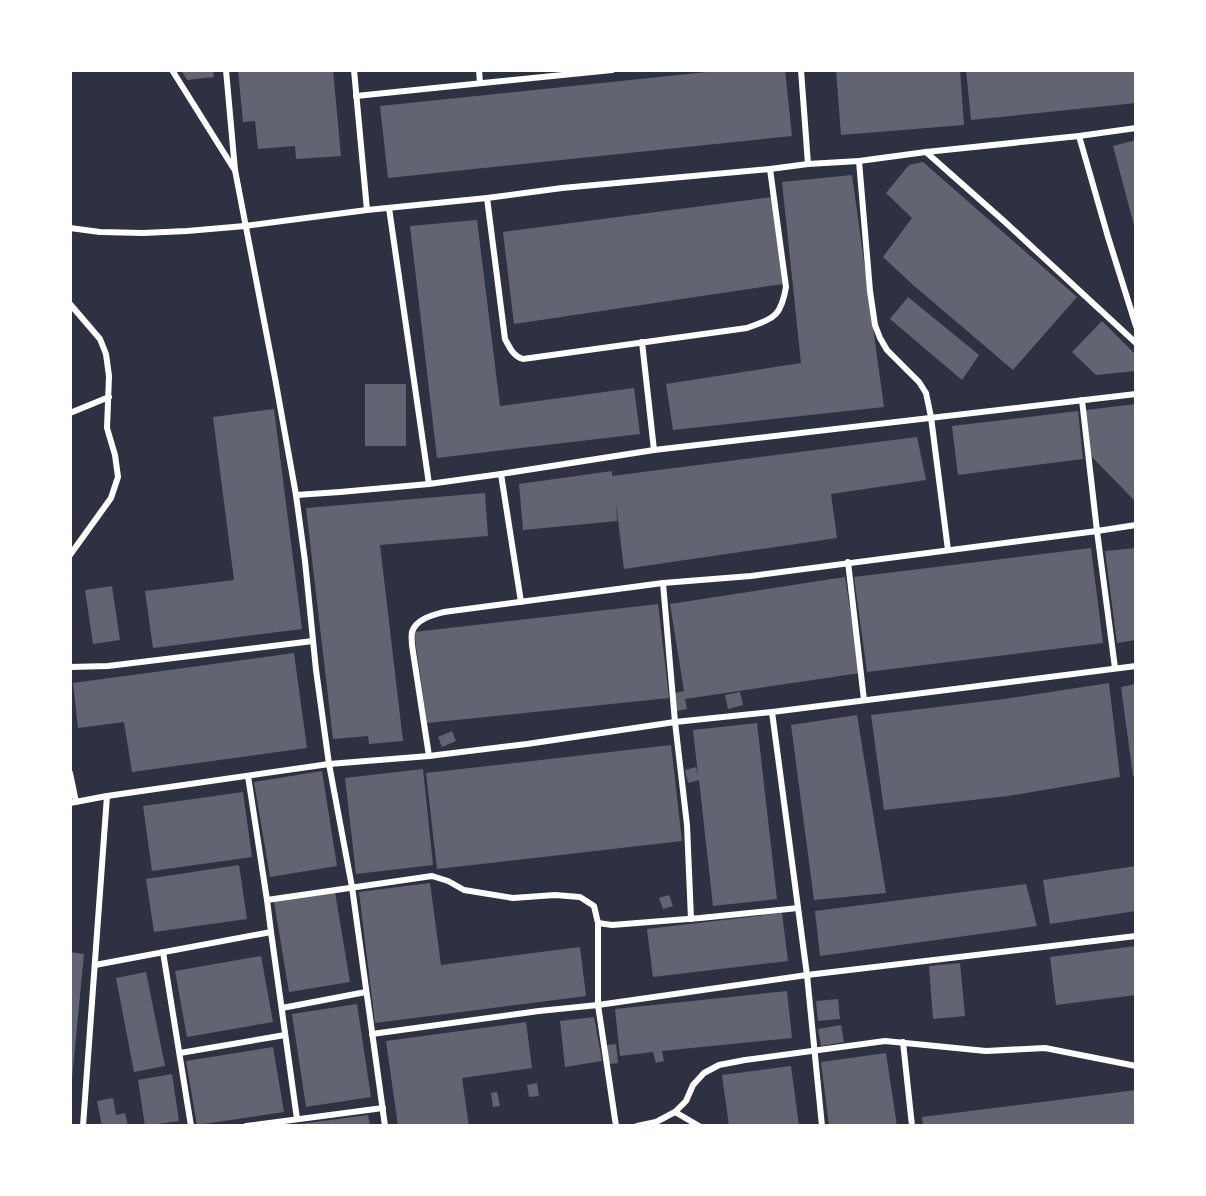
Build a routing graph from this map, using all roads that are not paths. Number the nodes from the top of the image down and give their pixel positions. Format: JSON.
{"nodes":[{"id":1,"x":172,"y":70,"type":"edge"},
{"id":2,"x":226,"y":70,"type":"edge"},
{"id":3,"x":354,"y":70,"type":"edge"},
{"id":4,"x":479,"y":70,"type":"edge"},
{"id":5,"x":612,"y":70,"type":"edge"},
{"id":6,"x":801,"y":70,"type":"edge"},
{"id":7,"x":586,"y":72,"type":"edge"},
{"id":8,"x":480,"y":83,"type":"junction"},
{"id":9,"x":356,"y":96,"type":"junction"},
{"id":10,"x":1136,"y":128,"type":"edge"},
{"id":11,"x":1079,"y":136,"type":"junction"},
{"id":12,"x":926,"y":152,"type":"junction"},
{"id":13,"x":859,"y":161,"type":"junction"},
{"id":14,"x":808,"y":164,"type":"junction"},
{"id":15,"x":770,"y":169,"type":"junction"},
{"id":16,"x":235,"y":170,"type":"junction"},
{"id":17,"x":487,"y":198,"type":"junction"},
{"id":18,"x":389,"y":208,"type":"junction"},
{"id":19,"x":367,"y":210,"type":"junction"},
{"id":20,"x":245,"y":226,"type":"junction"},
{"id":21,"x":70,"y":228,"type":"edge"},
{"id":22,"x":70,"y":304,"type":"edge"},
{"id":23,"x":1136,"y":326,"type":"edge"},
{"id":24,"x":642,"y":342,"type":"junction"},
{"id":25,"x":1136,"y":343,"type":"edge"},
{"id":26,"x":1136,"y":394,"type":"edge"},
{"id":27,"x":109,"y":397,"type":"junction"},
{"id":28,"x":1082,"y":400,"type":"junction"},
{"id":29,"x":70,"y":413,"type":"edge"},
{"id":30,"x":931,"y":417,"type":"junction"},
{"id":31,"x":654,"y":450,"type":"junction"},
{"id":32,"x":501,"y":474,"type":"junction"},
{"id":33,"x":429,"y":484,"type":"junction"},
{"id":34,"x":296,"y":495,"type":"junction"},
{"id":35,"x":1136,"y":525,"type":"edge"},
{"id":36,"x":1097,"y":531,"type":"junction"},
{"id":37,"x":948,"y":549,"type":"junction"},
{"id":38,"x":70,"y":555,"type":"edge"},
{"id":39,"x":848,"y":562,"type":"junction"},
{"id":40,"x":663,"y":583,"type":"junction"},
{"id":41,"x":521,"y":602,"type":"junction"},
{"id":42,"x":313,"y":641,"type":"junction"},
{"id":43,"x":1136,"y":666,"type":"edge"},
{"id":44,"x":70,"y":667,"type":"edge"},
{"id":45,"x":1115,"y":668,"type":"junction"},
{"id":46,"x":864,"y":700,"type":"junction"},
{"id":47,"x":772,"y":712,"type":"junction"},
{"id":48,"x":675,"y":722,"type":"junction"},
{"id":49,"x":429,"y":756,"type":"junction"},
{"id":50,"x":329,"y":765,"type":"junction"},
{"id":51,"x":70,"y":773,"type":"edge"},
{"id":52,"x":248,"y":776,"type":"junction"},
{"id":53,"x":106,"y":796,"type":"junction"},
{"id":54,"x":73,"y":802,"type":"edge"},
{"id":55,"x":352,"y":887,"type":"junction"},
{"id":56,"x":267,"y":900,"type":"junction"},
{"id":57,"x":798,"y":908,"type":"junction"},
{"id":58,"x":691,"y":919,"type":"junction"},
{"id":59,"x":598,"y":922,"type":"junction"},
{"id":60,"x":270,"y":932,"type":"junction"},
{"id":61,"x":1136,"y":936,"type":"edge"},
{"id":62,"x":163,"y":952,"type":"junction"},
{"id":63,"x":95,"y":965,"type":"junction"},
{"id":64,"x":807,"y":975,"type":"junction"},
{"id":65,"x":366,"y":992,"type":"junction"},
{"id":66,"x":598,"y":1005,"type":"junction"},
{"id":67,"x":282,"y":1008,"type":"junction"},
{"id":68,"x":372,"y":1034,"type":"junction"},
{"id":69,"x":285,"y":1035,"type":"junction"},
{"id":70,"x":903,"y":1042,"type":"junction"},
{"id":71,"x":814,"y":1052,"type":"junction"},
{"id":72,"x":180,"y":1053,"type":"junction"},
{"id":73,"x":1136,"y":1066,"type":"edge"},
{"id":74,"x":383,"y":1108,"type":"junction"},
{"id":75,"x":675,"y":1112,"type":"junction"},
{"id":76,"x":297,"y":1119,"type":"junction"},
{"id":77,"x":277,"y":1124,"type":"edge"},
{"id":78,"x":83,"y":1125,"type":"edge"},
{"id":79,"x":192,"y":1125,"type":"edge"},
{"id":80,"x":246,"y":1125,"type":"edge"},
{"id":81,"x":385,"y":1125,"type":"edge"},
{"id":82,"x":616,"y":1125,"type":"edge"},
{"id":83,"x":637,"y":1125,"type":"edge"},
{"id":84,"x":699,"y":1125,"type":"edge"},
{"id":85,"x":822,"y":1125,"type":"edge"},
{"id":86,"x":912,"y":1125,"type":"edge"}],
"edges":[{"from":1,"to":16,"type":"street"},
{"from":2,"to":16,"type":"street"},
{"from":3,"to":9,"type":"street"},
{"from":4,"to":8,"type":"street"},
{"from":5,"to":7,"type":"street"},
{"from":6,"to":14,"type":"street"},
{"from":7,"to":8,"type":"street"},
{"from":8,"to":9,"type":"street"},
{"from":9,"to":19,"type":"street"},
{"from":10,"to":11,"type":"street"},
{"from":11,"to":12,"type":"street"},
{"from":11,"to":23,"type":"street"},
{"from":12,"to":13,"type":"street"},
{"from":12,"to":25,"type":"street"},
{"from":13,"to":14,"type":"street"},
{"from":13,"to":30,"type":"street"},
{"from":14,"to":15,"type":"street"},
{"from":15,"to":17,"type":"street"},
{"from":15,"to":24,"type":"street"},
{"from":16,"to":20,"type":"street"},
{"from":17,"to":18,"type":"street"},
{"from":17,"to":24,"type":"street"},
{"from":18,"to":19,"type":"street"},
{"from":18,"to":33,"type":"street"},
{"from":19,"to":20,"type":"street"},
{"from":20,"to":21,"type":"street"},
{"from":20,"to":34,"type":"street"},
{"from":22,"to":27,"type":"street"},
{"from":24,"to":31,"type":"street"},
{"from":26,"to":28,"type":"street"},
{"from":27,"to":29,"type":"street"},
{"from":27,"to":38,"type":"street"},
{"from":28,"to":30,"type":"street"},
{"from":28,"to":36,"type":"street"},
{"from":30,"to":31,"type":"street"},
{"from":30,"to":37,"type":"street"},
{"from":31,"to":32,"type":"street"},
{"from":32,"to":33,"type":"street"},
{"from":32,"to":41,"type":"street"},
{"from":33,"to":34,"type":"street"},
{"from":34,"to":42,"type":"street"},
{"from":35,"to":36,"type":"street"},
{"from":36,"to":37,"type":"street"},
{"from":36,"to":45,"type":"street"},
{"from":37,"to":39,"type":"street"},
{"from":39,"to":40,"type":"street"},
{"from":39,"to":46,"type":"street"},
{"from":40,"to":41,"type":"street"},
{"from":40,"to":48,"type":"street"},
{"from":41,"to":49,"type":"street"},
{"from":42,"to":44,"type":"street"},
{"from":42,"to":50,"type":"street"},
{"from":43,"to":45,"type":"street"},
{"from":45,"to":46,"type":"street"},
{"from":46,"to":47,"type":"street"},
{"from":47,"to":48,"type":"street"},
{"from":47,"to":57,"type":"street"},
{"from":48,"to":49,"type":"street"},
{"from":48,"to":58,"type":"street"},
{"from":49,"to":50,"type":"street"},
{"from":50,"to":52,"type":"street"},
{"from":50,"to":55,"type":"street"},
{"from":51,"to":54,"type":"street"},
{"from":52,"to":53,"type":"street"},
{"from":52,"to":56,"type":"street"},
{"from":53,"to":54,"type":"street"},
{"from":53,"to":63,"type":"street"},
{"from":55,"to":56,"type":"street"},
{"from":55,"to":59,"type":"street"},
{"from":55,"to":65,"type":"street"},
{"from":56,"to":60,"type":"street"},
{"from":57,"to":58,"type":"street"},
{"from":57,"to":64,"type":"street"},
{"from":58,"to":59,"type":"street"},
{"from":59,"to":66,"type":"street"},
{"from":60,"to":62,"type":"street"},
{"from":60,"to":67,"type":"street"},
{"from":61,"to":64,"type":"street"},
{"from":62,"to":63,"type":"street"},
{"from":62,"to":72,"type":"street"},
{"from":63,"to":78,"type":"street"},
{"from":64,"to":66,"type":"street"},
{"from":64,"to":71,"type":"street"},
{"from":65,"to":67,"type":"street"},
{"from":65,"to":68,"type":"street"},
{"from":66,"to":68,"type":"street"},
{"from":66,"to":82,"type":"street"},
{"from":67,"to":69,"type":"street"},
{"from":68,"to":74,"type":"street"},
{"from":69,"to":72,"type":"street"},
{"from":69,"to":76,"type":"street"},
{"from":70,"to":71,"type":"street"},
{"from":70,"to":73,"type":"street"},
{"from":70,"to":86,"type":"street"},
{"from":71,"to":75,"type":"street"},
{"from":71,"to":85,"type":"street"},
{"from":72,"to":79,"type":"street"},
{"from":74,"to":76,"type":"street"},
{"from":74,"to":81,"type":"street"},
{"from":75,"to":83,"type":"street"},
{"from":75,"to":84,"type":"street"},
{"from":76,"to":77,"type":"street"},
{"from":77,"to":80,"type":"street"}]}
